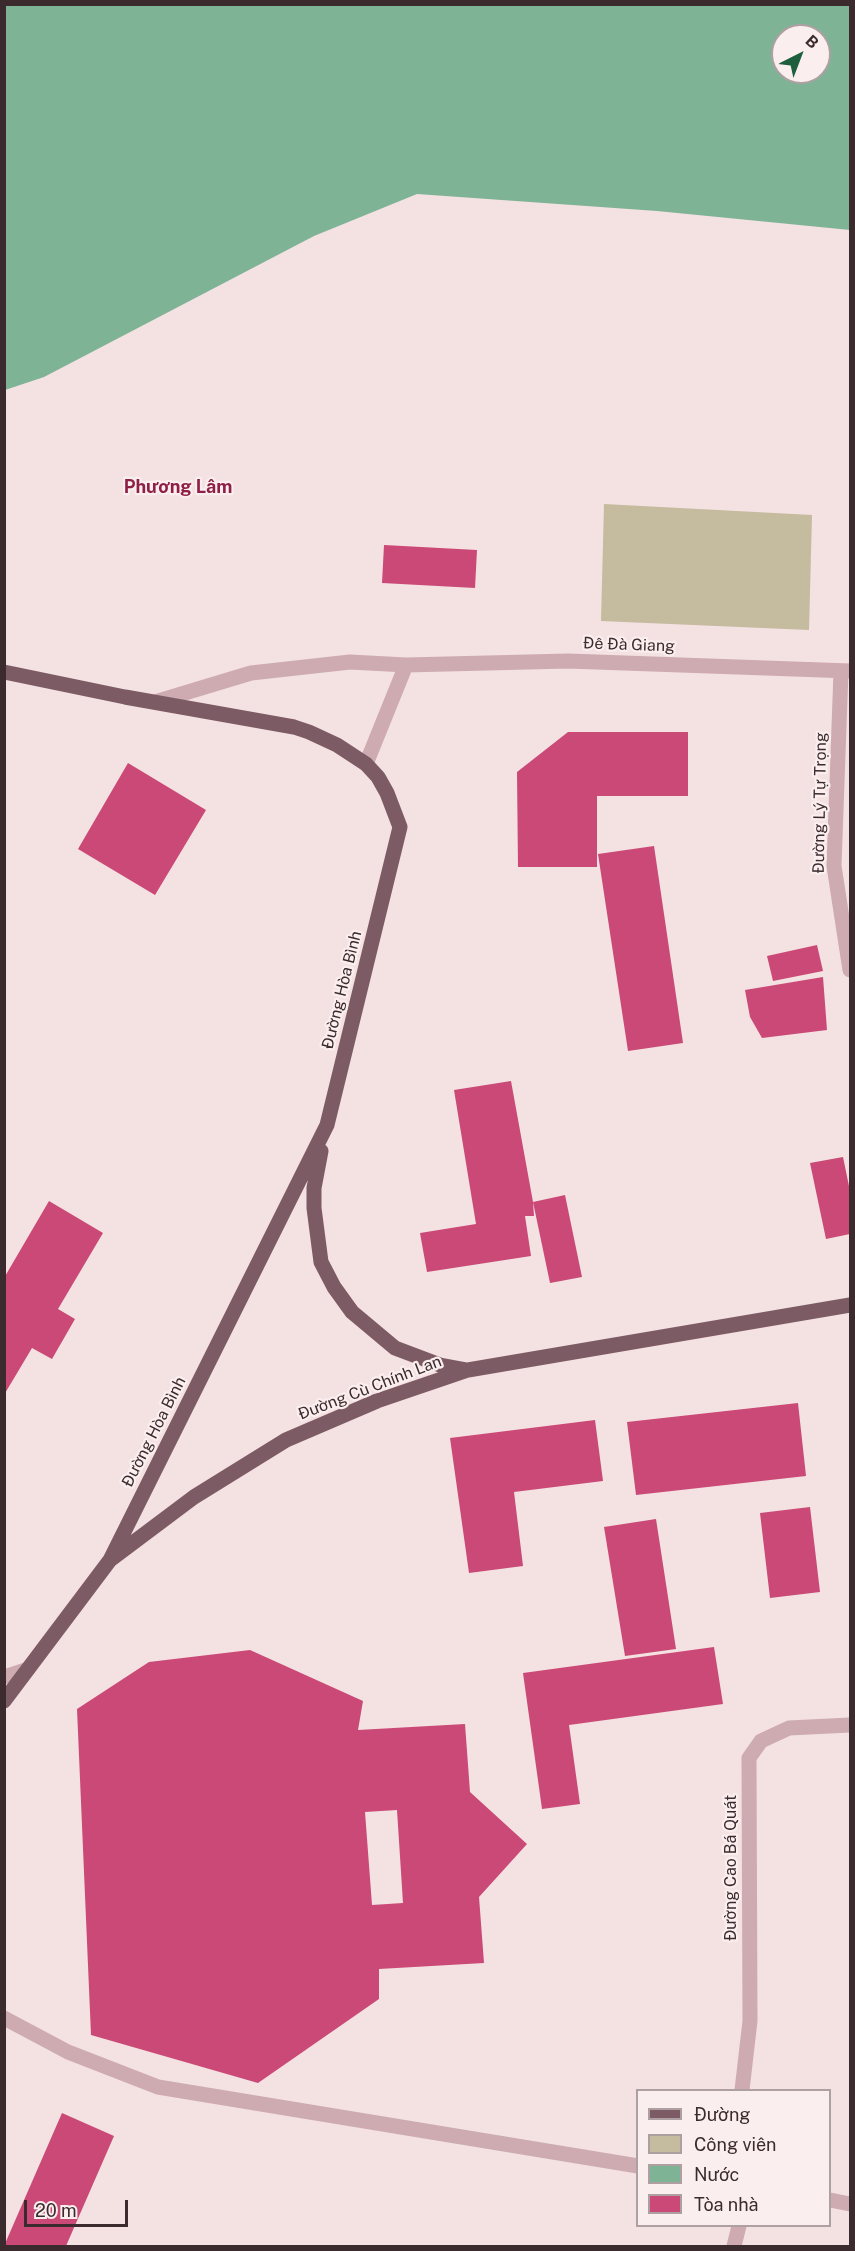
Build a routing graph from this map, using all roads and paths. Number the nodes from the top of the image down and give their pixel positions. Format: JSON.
{"nodes":[{"id":1,"x":406,"y":665,"type":"junction"},
{"id":2,"x":846,"y":671,"type":"edge"},
{"id":3,"x":4,"y":672,"type":"edge"},
{"id":4,"x":155,"y":702,"type":"junction"},
{"id":5,"x":366,"y":764,"type":"junction"},
{"id":6,"x":850,"y":970,"type":"edge"},
{"id":7,"x":327,"y":1125,"type":"junction"},
{"id":8,"x":850,"y":1305,"type":"edge"},
{"id":9,"x":468,"y":1370,"type":"junction"},
{"id":10,"x":110,"y":1560,"type":"junction"},
{"id":11,"x":28,"y":1669,"type":"junction"},
{"id":12,"x":4,"y":1677,"type":"edge"},
{"id":13,"x":4,"y":1701,"type":"edge"},
{"id":14,"x":850,"y":1725,"type":"edge"},
{"id":15,"x":4,"y":2018,"type":"edge"},
{"id":16,"x":742,"y":2089,"type":"edge"},
{"id":17,"x":636,"y":2166,"type":"edge"},
{"id":18,"x":831,"y":2200,"type":"edge"},
{"id":19,"x":850,"y":2204,"type":"edge"},
{"id":20,"x":739,"y":2227,"type":"edge"},
{"id":21,"x":734,"y":2247,"type":"edge"}],
"edges":[{"from":1,"to":2,"type":"street","name":"Đê Đà Giang"},
{"from":1,"to":4,"type":"street","name":"Đê Đà Giang"},
{"from":1,"to":5,"type":"street"},
{"from":2,"to":6,"type":"street","name":"Đường Lý Tự Trọng"},
{"from":3,"to":4,"type":"main road","name":"Đường Hòa Bình"},
{"from":4,"to":5,"type":"main road","name":"Đường Hòa Bình"},
{"from":5,"to":7,"type":"main road","name":"Đường Hòa Bình"},
{"from":7,"to":9,"type":"main road"},
{"from":7,"to":10,"type":"main road","name":"Đường Hòa Bình"},
{"from":8,"to":9,"type":"main road","name":"Đường Cù Chính Lan"},
{"from":9,"to":10,"type":"main road","name":"Đường Cù Chính Lan"},
{"from":10,"to":11,"type":"main road","name":"Đường Cù Chính Lan"},
{"from":11,"to":12,"type":"street"},
{"from":11,"to":13,"type":"main road","name":"Đường Cù Chính Lan"},
{"from":14,"to":16,"type":"street","name":"Đường Cao Bá Quát"},
{"from":15,"to":17,"type":"street"},
{"from":18,"to":19,"type":"street"},
{"from":20,"to":21,"type":"street"}]}
